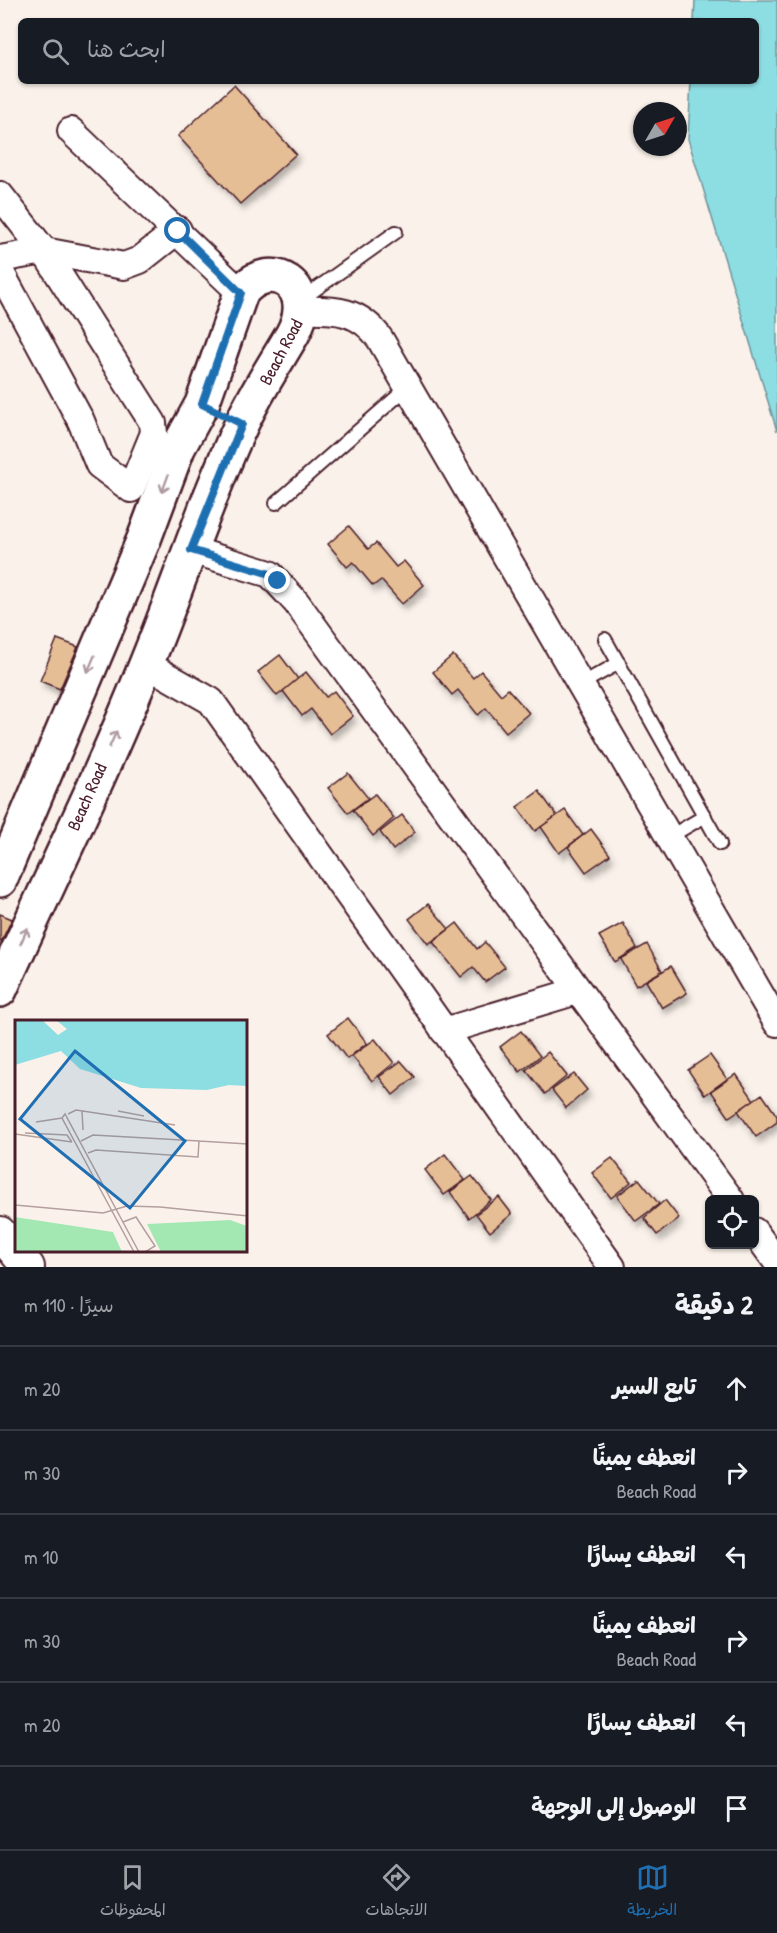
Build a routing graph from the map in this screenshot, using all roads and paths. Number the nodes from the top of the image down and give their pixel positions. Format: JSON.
{"nodes":[{"id":1,"x":71,"y":131,"type":"dead end"},
{"id":2,"x":0,"y":195,"type":"edge"},
{"id":3,"x":178,"y":231,"type":"junction"},
{"id":4,"x":396,"y":232,"type":"dead end"},
{"id":5,"x":44,"y":251,"type":"junction"},
{"id":6,"x":0,"y":259,"type":"edge"},
{"id":7,"x":0,"y":270,"type":"edge"},
{"id":8,"x":241,"y":293,"type":"junction"},
{"id":9,"x":302,"y":305,"type":"junction"},
{"id":10,"x":408,"y":387,"type":"junction"},
{"id":11,"x":202,"y":404,"type":"junction"},
{"id":12,"x":242,"y":424,"type":"junction"},
{"id":13,"x":178,"y":448,"type":"junction"},
{"id":14,"x":222,"y":471,"type":"junction"},
{"id":15,"x":276,"y":503,"type":"dead end"},
{"id":16,"x":191,"y":550,"type":"junction"},
{"id":17,"x":605,"y":639,"type":"dead end"},
{"id":18,"x":619,"y":663,"type":"junction"},
{"id":19,"x":147,"y":664,"type":"junction"},
{"id":20,"x":580,"y":684,"type":"junction"},
{"id":21,"x":705,"y":816,"type":"junction"},
{"id":22,"x":669,"y":837,"type":"junction"},
{"id":23,"x":720,"y":844,"type":"dead end"},
{"id":24,"x":0,"y":880,"type":"edge"},
{"id":25,"x":0,"y":990,"type":"edge"},
{"id":26,"x":577,"y":991,"type":"junction"},
{"id":27,"x":777,"y":1023,"type":"edge"},
{"id":28,"x":444,"y":1031,"type":"junction"},
{"id":29,"x":727,"y":1195,"type":"edge"},
{"id":30,"x":0,"y":1233,"type":"edge"},
{"id":31,"x":759,"y":1238,"type":"edge"},
{"id":32,"x":15,"y":1251,"type":"edge"},
{"id":33,"x":16,"y":1252,"type":"edge"},
{"id":34,"x":777,"y":1262,"type":"edge"},
{"id":35,"x":28,"y":1267,"type":"edge"},
{"id":36,"x":612,"y":1267,"type":"edge"}],
"edges":[{"from":1,"to":3,"type":"street"},
{"from":2,"to":5,"type":"street"},
{"from":3,"to":5,"type":"street"},
{"from":3,"to":8,"type":"street"},
{"from":4,"to":9,"type":"lane"},
{"from":5,"to":6,"type":"street"},
{"from":5,"to":7,"type":"street"},
{"from":8,"to":9,"type":"main road","name":"Beach Road"},
{"from":8,"to":11,"type":"main road"},
{"from":9,"to":10,"type":"street"},
{"from":9,"to":12,"type":"main road","name":"Beach Road"},
{"from":10,"to":15,"type":"lane"},
{"from":10,"to":20,"type":"street"},
{"from":11,"to":12,"type":"main road"},
{"from":11,"to":13,"type":"main road"},
{"from":12,"to":14,"type":"main road","name":"Beach Road"},
{"from":13,"to":14,"type":"main road"},
{"from":13,"to":24,"type":"main road","one_way":true},
{"from":14,"to":16,"type":"main road","name":"Beach Road"},
{"from":16,"to":19,"type":"main road","name":"Beach Road"},
{"from":16,"to":26,"type":"street"},
{"from":17,"to":18,"type":"lane"},
{"from":18,"to":20,"type":"lane"},
{"from":18,"to":21,"type":"lane"},
{"from":25,"to":19,"type":"main road","name":"Beach Road","one_way":true},
{"from":19,"to":28,"type":"street"},
{"from":20,"to":22,"type":"street"},
{"from":21,"to":22,"type":"lane"},
{"from":21,"to":23,"type":"lane"},
{"from":22,"to":27,"type":"street"},
{"from":26,"to":28,"type":"street"},
{"from":26,"to":29,"type":"street"},
{"from":28,"to":36,"type":"street"},
{"from":30,"to":32,"type":"street"},
{"from":31,"to":34,"type":"street"},
{"from":33,"to":35,"type":"street"}]}
